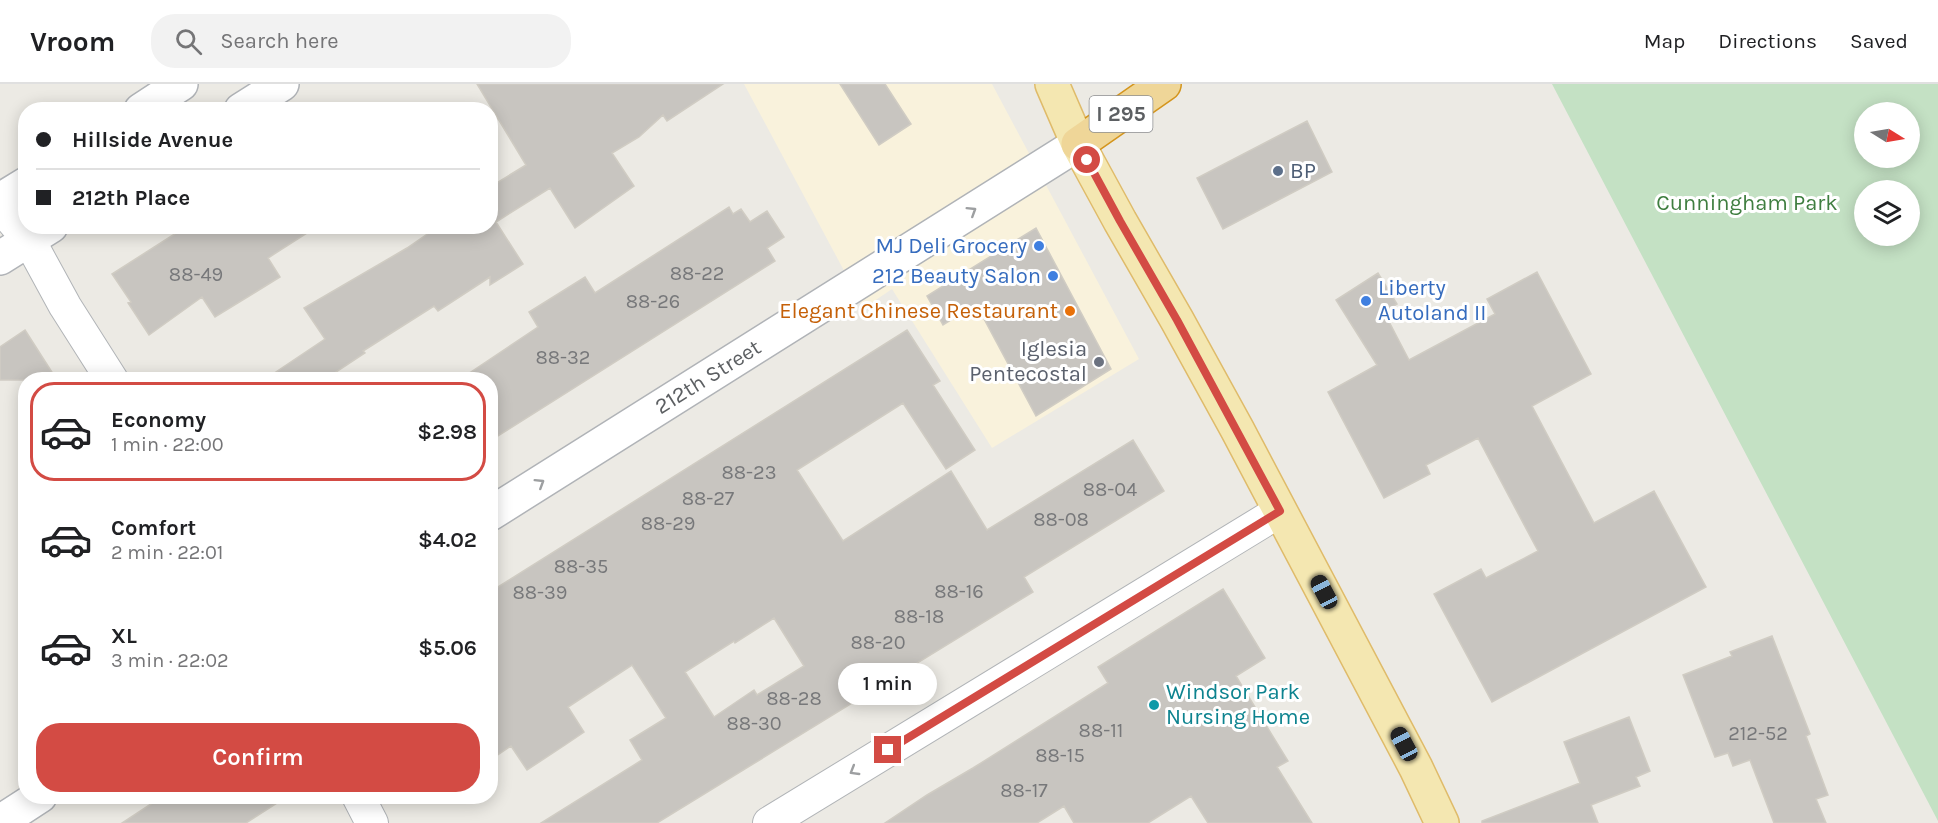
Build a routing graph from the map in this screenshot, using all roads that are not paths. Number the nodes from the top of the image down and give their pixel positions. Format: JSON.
{"nodes":[{"id":1,"x":181,"y":84,"type":"edge"},
{"id":2,"x":1052,"y":84,"type":"edge"},
{"id":3,"x":1164,"y":84,"type":"edge"},
{"id":4,"x":153,"y":102,"type":"edge"},
{"id":5,"x":1078,"y":144,"type":"junction"},
{"id":6,"x":18,"y":189,"type":"edge"},
{"id":7,"x":0,"y":200,"type":"edge"},
{"id":8,"x":0,"y":206,"type":"edge"},
{"id":9,"x":18,"y":218,"type":"edge"},
{"id":10,"x":38,"y":234,"type":"edge"},
{"id":11,"x":40,"y":234,"type":"edge"},
{"id":12,"x":0,"y":258,"type":"edge"},
{"id":13,"x":107,"y":372,"type":"edge"},
{"id":14,"x":498,"y":509,"type":"edge"},
{"id":15,"x":1280,"y":511,"type":"junction"},
{"id":16,"x":28,"y":804,"type":"edge"},
{"id":17,"x":362,"y":804,"type":"edge"},
{"id":18,"x":0,"y":822,"type":"edge"},
{"id":19,"x":372,"y":823,"type":"edge"},
{"id":20,"x":770,"y":823,"type":"edge"},
{"id":21,"x":1442,"y":823,"type":"edge"}],
"edges":[{"from":1,"to":4,"type":"main road"},
{"from":2,"to":5,"type":"main road"},
{"from":3,"to":5,"type":"highway","number":"I 295"},
{"from":14,"to":5,"type":"main road","name":"212th Street","one_way":true},
{"from":5,"to":15,"type":"main road"},
{"from":6,"to":7,"type":"main road"},
{"from":8,"to":9,"type":"street"},
{"from":10,"to":12,"type":"main road"},
{"from":11,"to":13,"type":"street"},
{"from":15,"to":20,"type":"street","one_way":true},
{"from":15,"to":21,"type":"main road"},
{"from":16,"to":18,"type":"main road"},
{"from":17,"to":19,"type":"street"}]}
